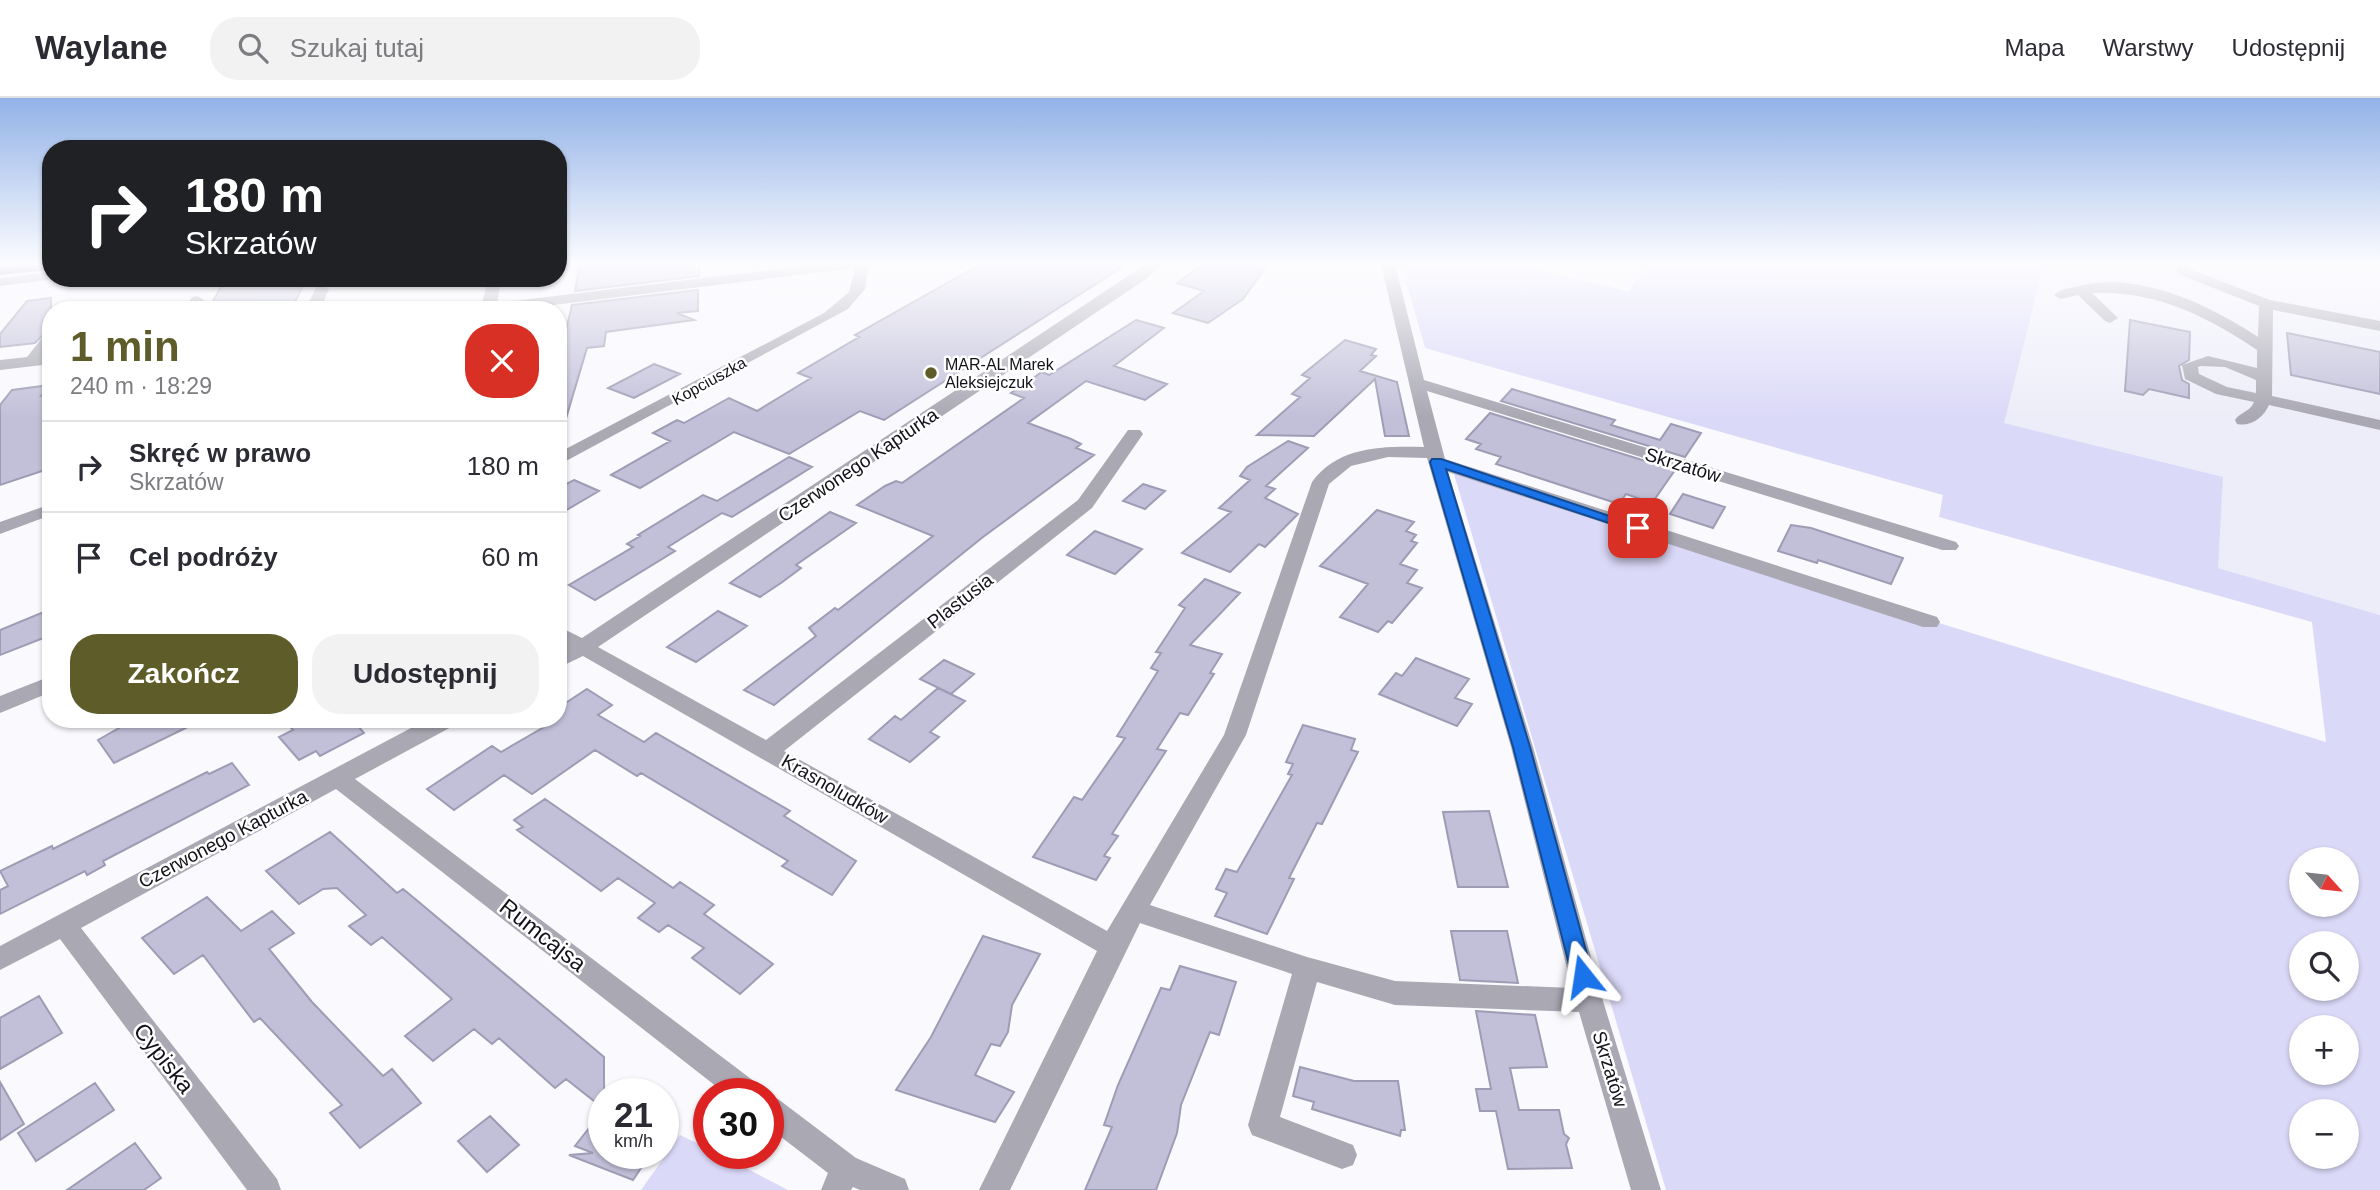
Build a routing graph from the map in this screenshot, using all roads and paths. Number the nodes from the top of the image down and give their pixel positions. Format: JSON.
{"nodes":[{"id":1,"x":829,"y":315,"type":"edge"},
{"id":2,"x":1083,"y":315,"type":"edge"},
{"id":3,"x":1401,"y":315,"type":"edge"},
{"id":4,"x":2107,"y":315,"type":"edge"},
{"id":5,"x":2212,"y":315,"type":"edge"},
{"id":6,"x":2266,"y":315,"type":"edge"},
{"id":7,"x":2323,"y":315,"type":"edge"},
{"id":8,"x":2110,"y":318,"type":"dead end"},
{"id":9,"x":2380,"y":326,"type":"edge"},
{"id":10,"x":42,"y":348,"type":"edge"},
{"id":11,"x":2264,"y":348,"type":"junction"},
{"id":12,"x":42,"y":360,"type":"edge"},
{"id":13,"x":31,"y":362,"type":"junction"},
{"id":14,"x":0,"y":365,"type":"edge"},
{"id":15,"x":2263,"y":377,"type":"junction"},
{"id":16,"x":1418,"y":383,"type":"junction"},
{"id":17,"x":2264,"y":399,"type":"junction"},
{"id":18,"x":2243,"y":420,"type":"dead end"},
{"id":19,"x":2380,"y":425,"type":"edge"},
{"id":20,"x":1134,"y":433,"type":"dead end"},
{"id":21,"x":567,"y":455,"type":"edge"},
{"id":22,"x":1435,"y":457,"type":"junction"},
{"id":23,"x":42,"y":512,"type":"edge"},
{"id":24,"x":0,"y":528,"type":"edge"},
{"id":25,"x":1949,"y":546,"type":"dead end"},
{"id":26,"x":1930,"y":622,"type":"dead end"},
{"id":27,"x":567,"y":638,"type":"edge"},
{"id":28,"x":583,"y":648,"type":"junction"},
{"id":29,"x":567,"y":656,"type":"edge"},
{"id":30,"x":42,"y":687,"type":"edge"},
{"id":31,"x":0,"y":705,"type":"edge"},
{"id":32,"x":430,"y":728,"type":"edge"},
{"id":33,"x":768,"y":751,"type":"junction"},
{"id":34,"x":337,"y":777,"type":"junction"},
{"id":35,"x":1133,"y":910,"type":"junction"},
{"id":36,"x":64,"y":925,"type":"junction"},
{"id":37,"x":1112,"y":947,"type":"junction"},
{"id":38,"x":0,"y":959,"type":"edge"},
{"id":39,"x":1307,"y":968,"type":"junction"},
{"id":40,"x":1590,"y":1001,"type":"junction"},
{"id":41,"x":728,"y":1078,"type":"edge"},
{"id":42,"x":784,"y":1124,"type":"edge"},
{"id":43,"x":1342,"y":1154,"type":"dead end"},
{"id":44,"x":841,"y":1179,"type":"edge"},
{"id":45,"x":266,"y":1190,"type":"edge"},
{"id":46,"x":894,"y":1190,"type":"edge"},
{"id":47,"x":994,"y":1190,"type":"edge"},
{"id":48,"x":1646,"y":1190,"type":"edge"}],
"edges":[{"from":1,"to":21,"type":"street","name":"Kopciuszka"},
{"from":2,"to":28,"type":"street","name":"Czerwonego Kapturka"},
{"from":3,"to":16,"type":"street","name":"Skrzatów"},
{"from":4,"to":8,"type":"street"},
{"from":5,"to":11,"type":"street"},
{"from":6,"to":11,"type":"street"},
{"from":7,"to":9,"type":"street"},
{"from":10,"to":13,"type":"street"},
{"from":11,"to":15,"type":"street"},
{"from":12,"to":13,"type":"street"},
{"from":13,"to":14,"type":"street"},
{"from":15,"to":17,"type":"street"},
{"from":15,"to":17,"type":"street"},
{"from":16,"to":22,"type":"street","name":"Skrzatów"},
{"from":16,"to":25,"type":"street","name":"Skrzatów"},
{"from":17,"to":18,"type":"street"},
{"from":17,"to":19,"type":"street"},
{"from":20,"to":33,"type":"street","name":"Plastusia"},
{"from":22,"to":26,"type":"street"},
{"from":22,"to":35,"type":"street"},
{"from":22,"to":40,"type":"street","name":"Skrzatów"},
{"from":23,"to":24,"type":"street"},
{"from":27,"to":28,"type":"street","name":"Krasnoludków"},
{"from":28,"to":29,"type":"street","name":"Czerwonego Kapturka"},
{"from":28,"to":33,"type":"street","name":"Krasnoludków"},
{"from":30,"to":31,"type":"street"},
{"from":32,"to":34,"type":"street","name":"Czerwonego Kapturka"},
{"from":33,"to":37,"type":"street","name":"Krasnoludków"},
{"from":34,"to":36,"type":"street","name":"Czerwonego Kapturka"},
{"from":34,"to":41,"type":"street","name":"Rumcajsa"},
{"from":35,"to":37,"type":"street"},
{"from":35,"to":39,"type":"street"},
{"from":36,"to":38,"type":"street","name":"Czerwonego Kapturka"},
{"from":36,"to":45,"type":"street","name":"Cypiska"},
{"from":37,"to":47,"type":"street"},
{"from":39,"to":40,"type":"street"},
{"from":39,"to":43,"type":"street"},
{"from":40,"to":48,"type":"street","name":"Skrzatów"},
{"from":42,"to":44,"type":"street"},
{"from":44,"to":46,"type":"street"}]}
